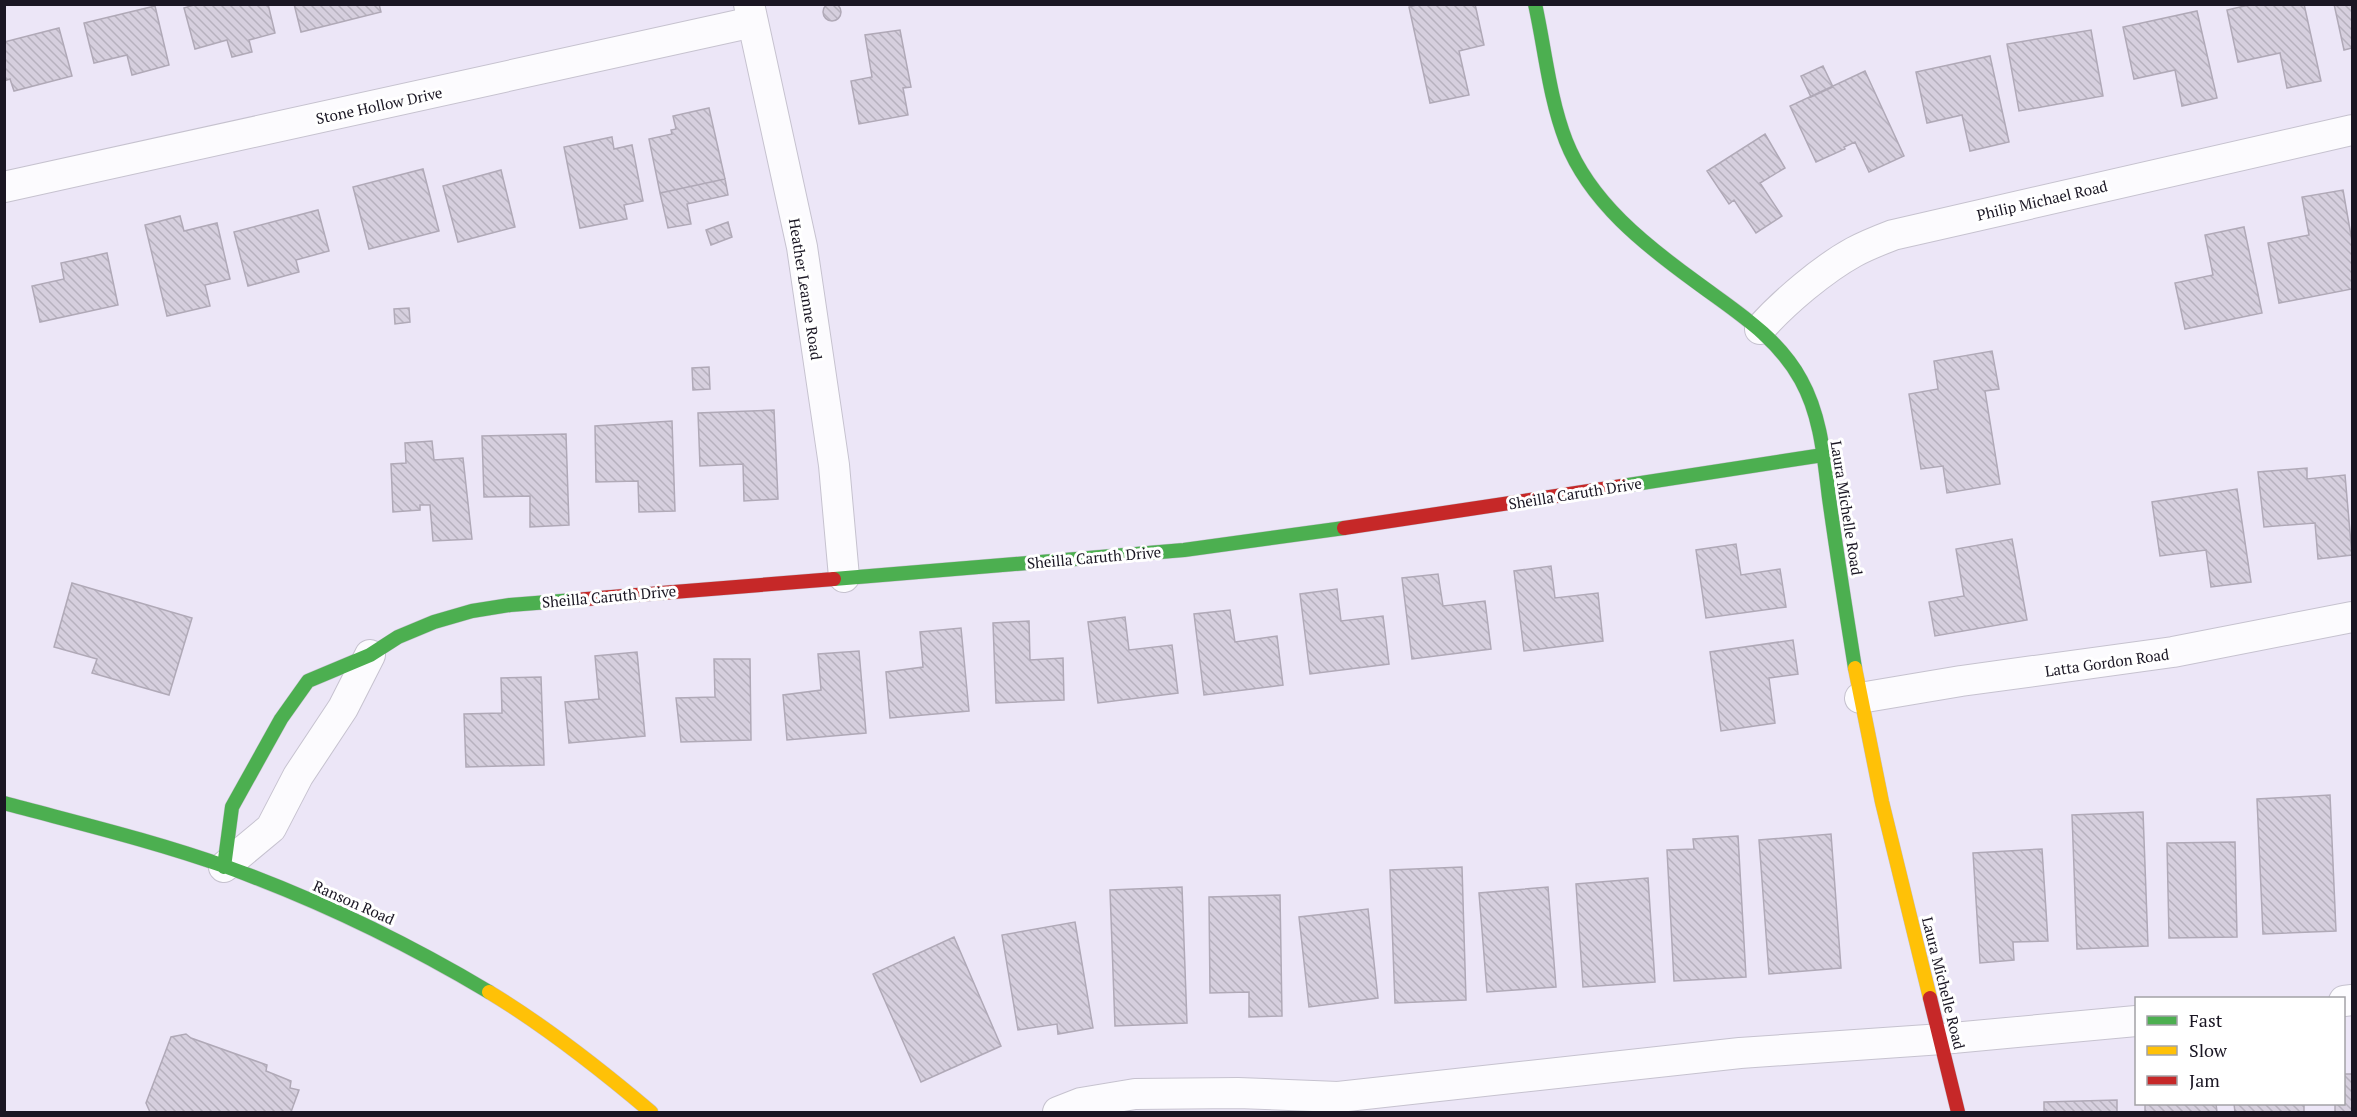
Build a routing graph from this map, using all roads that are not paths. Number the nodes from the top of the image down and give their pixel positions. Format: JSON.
{"nodes":[{"id":1,"x":1535,"y":4,"type":"edge"},
{"id":2,"x":751,"y":14,"type":"edge"},
{"id":3,"x":2352,"y":130,"type":"edge"},
{"id":4,"x":4,"y":187,"type":"edge"},
{"id":5,"x":1760,"y":329,"type":"junction"},
{"id":6,"x":1823,"y":455,"type":"junction"},
{"id":7,"x":844,"y":577,"type":"junction"},
{"id":8,"x":2352,"y":617,"type":"edge"},
{"id":9,"x":370,"y":655,"type":"junction"},
{"id":10,"x":1860,"y":698,"type":"junction"},
{"id":11,"x":4,"y":803,"type":"edge"},
{"id":12,"x":224,"y":867,"type":"junction"},
{"id":13,"x":2135,"y":1021,"type":"edge"},
{"id":14,"x":1942,"y":1039,"type":"junction"},
{"id":15,"x":651,"y":1113,"type":"edge"},
{"id":16,"x":1058,"y":1113,"type":"edge"},
{"id":17,"x":1958,"y":1113,"type":"edge"}],
"edges":[{"from":1,"to":5,"type":"street","name":"Laura Michelle Road"},
{"from":2,"to":4,"type":"street","name":"Stone Hollow Drive"},
{"from":2,"to":7,"type":"street","name":"Heather Leanne Road"},
{"from":3,"to":5,"type":"street","name":"Philip Michael Road"},
{"from":5,"to":6,"type":"street","name":"Laura Michelle Road"},
{"from":6,"to":7,"type":"street","name":"Sheilla Caruth Drive"},
{"from":6,"to":10,"type":"street","name":"Laura Michelle Road"},
{"from":7,"to":9,"type":"street","name":"Sheilla Caruth Drive"},
{"from":8,"to":10,"type":"street","name":"Latta Gordon Road"},
{"from":9,"to":12,"type":"street"},
{"from":9,"to":12,"type":"street","name":"Sheilla Caruth Drive"},
{"from":10,"to":14,"type":"street","name":"Laura Michelle Road"},
{"from":11,"to":12,"type":"street","name":"Ranson Road"},
{"from":12,"to":15,"type":"street","name":"Ranson Road"},
{"from":13,"to":14,"type":"street"},
{"from":14,"to":16,"type":"street"},
{"from":14,"to":17,"type":"street","name":"Laura Michelle Road"}]}
